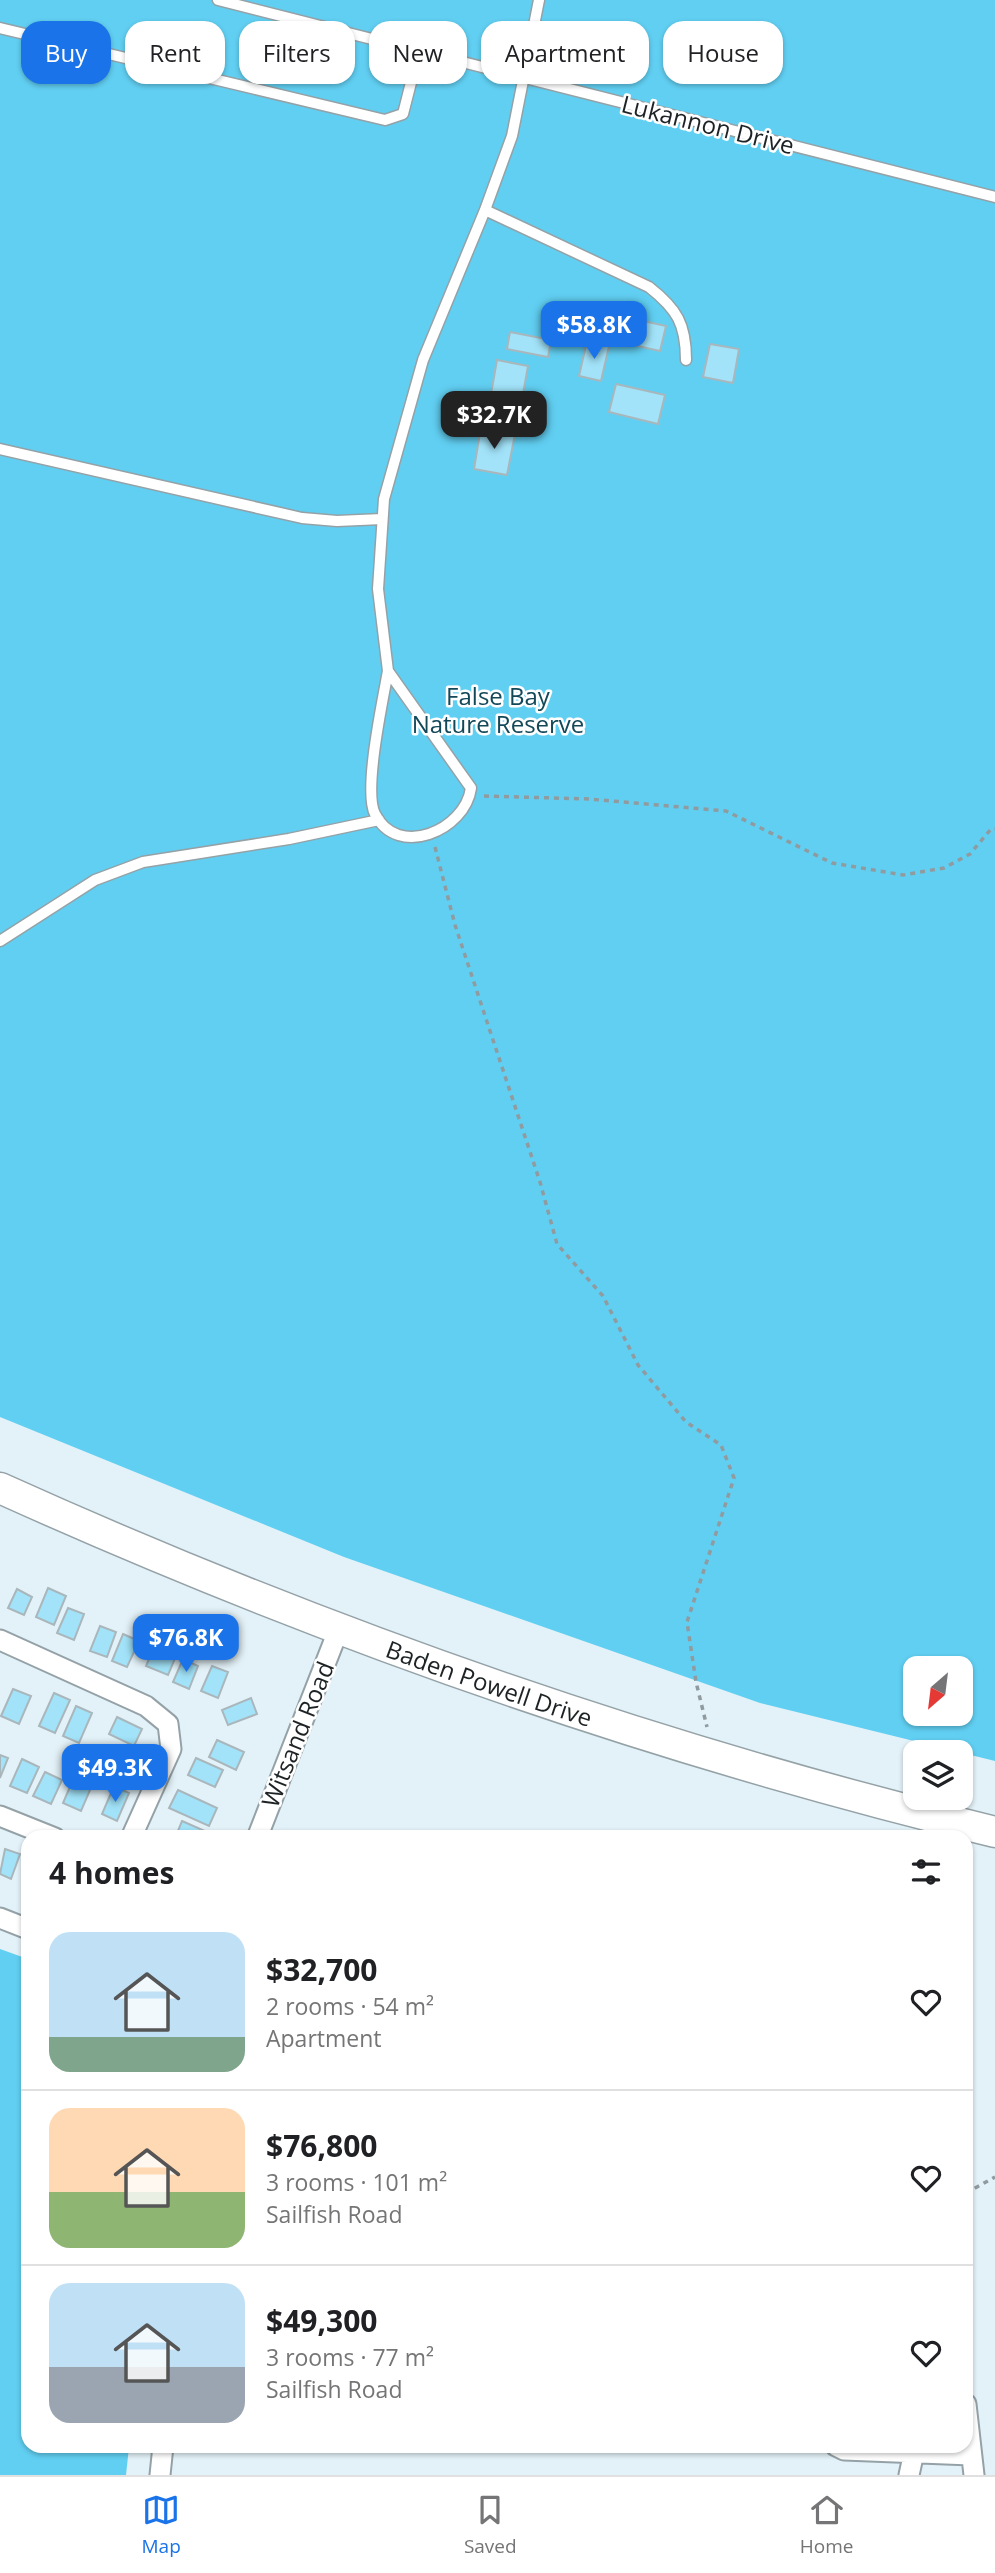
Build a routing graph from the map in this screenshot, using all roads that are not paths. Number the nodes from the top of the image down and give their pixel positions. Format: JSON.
{"nodes":[{"id":1,"x":218,"y":0,"type":"edge"},
{"id":2,"x":539,"y":0,"type":"edge"},
{"id":3,"x":535,"y":21,"type":"edge"},
{"id":4,"x":0,"y":28,"type":"edge"},
{"id":5,"x":369,"y":38,"type":"edge"},
{"id":6,"x":411,"y":84,"type":"edge"},
{"id":7,"x":522,"y":84,"type":"edge"},
{"id":8,"x":551,"y":84,"type":"edge"},
{"id":9,"x":995,"y":197,"type":"edge"},
{"id":10,"x":485,"y":210,"type":"junction"},
{"id":11,"x":686,"y":360,"type":"dead end"},
{"id":12,"x":0,"y":449,"type":"edge"},
{"id":13,"x":382,"y":519,"type":"junction"},
{"id":14,"x":388,"y":671,"type":"junction"},
{"id":15,"x":379,"y":820,"type":"junction"},
{"id":16,"x":0,"y":941,"type":"edge"},
{"id":17,"x":0,"y":1488,"type":"edge"},
{"id":18,"x":338,"y":1630,"type":"junction"},
{"id":19,"x":0,"y":1640,"type":"edge"},
{"id":20,"x":0,"y":1816,"type":"edge"},
{"id":21,"x":35,"y":1830,"type":"edge"},
{"id":22,"x":135,"y":1830,"type":"edge"},
{"id":23,"x":260,"y":1830,"type":"edge"},
{"id":24,"x":995,"y":1832,"type":"edge"},
{"id":25,"x":0,"y":1918,"type":"edge"},
{"id":26,"x":21,"y":1926,"type":"edge"},
{"id":27,"x":162,"y":2453,"type":"edge"},
{"id":28,"x":914,"y":2453,"type":"edge"},
{"id":29,"x":933,"y":2453,"type":"edge"},
{"id":30,"x":971,"y":2455,"type":"joint"},
{"id":31,"x":160,"y":2475,"type":"edge"},
{"id":32,"x":909,"y":2475,"type":"edge"},
{"id":33,"x":974,"y":2475,"type":"edge"}],
"edges":[{"from":1,"to":5,"type":"lane","name":"Lukannon Drive"},
{"from":2,"to":3,"type":"lane"},
{"from":4,"to":6,"type":"lane"},
{"from":7,"to":10,"type":"lane"},
{"from":8,"to":9,"type":"lane","name":"Lukannon Drive"},
{"from":10,"to":11,"type":"lane"},
{"from":10,"to":13,"type":"lane"},
{"from":12,"to":13,"type":"lane"},
{"from":13,"to":14,"type":"lane"},
{"from":14,"to":15,"type":"lane"},
{"from":14,"to":15,"type":"lane"},
{"from":15,"to":16,"type":"lane"},
{"from":17,"to":18,"type":"main road","name":"Baden Powell Drive"},
{"from":18,"to":23,"type":"street","name":"Witsand Road"},
{"from":18,"to":24,"type":"main road","name":"Baden Powell Drive"},
{"from":19,"to":22,"type":"street"},
{"from":20,"to":21,"type":"street"},
{"from":25,"to":26,"type":"street"},
{"from":27,"to":31,"type":"street"},
{"from":28,"to":32,"type":"street"},
{"from":29,"to":30,"type":"street"},
{"from":30,"to":33,"type":"street"}]}
